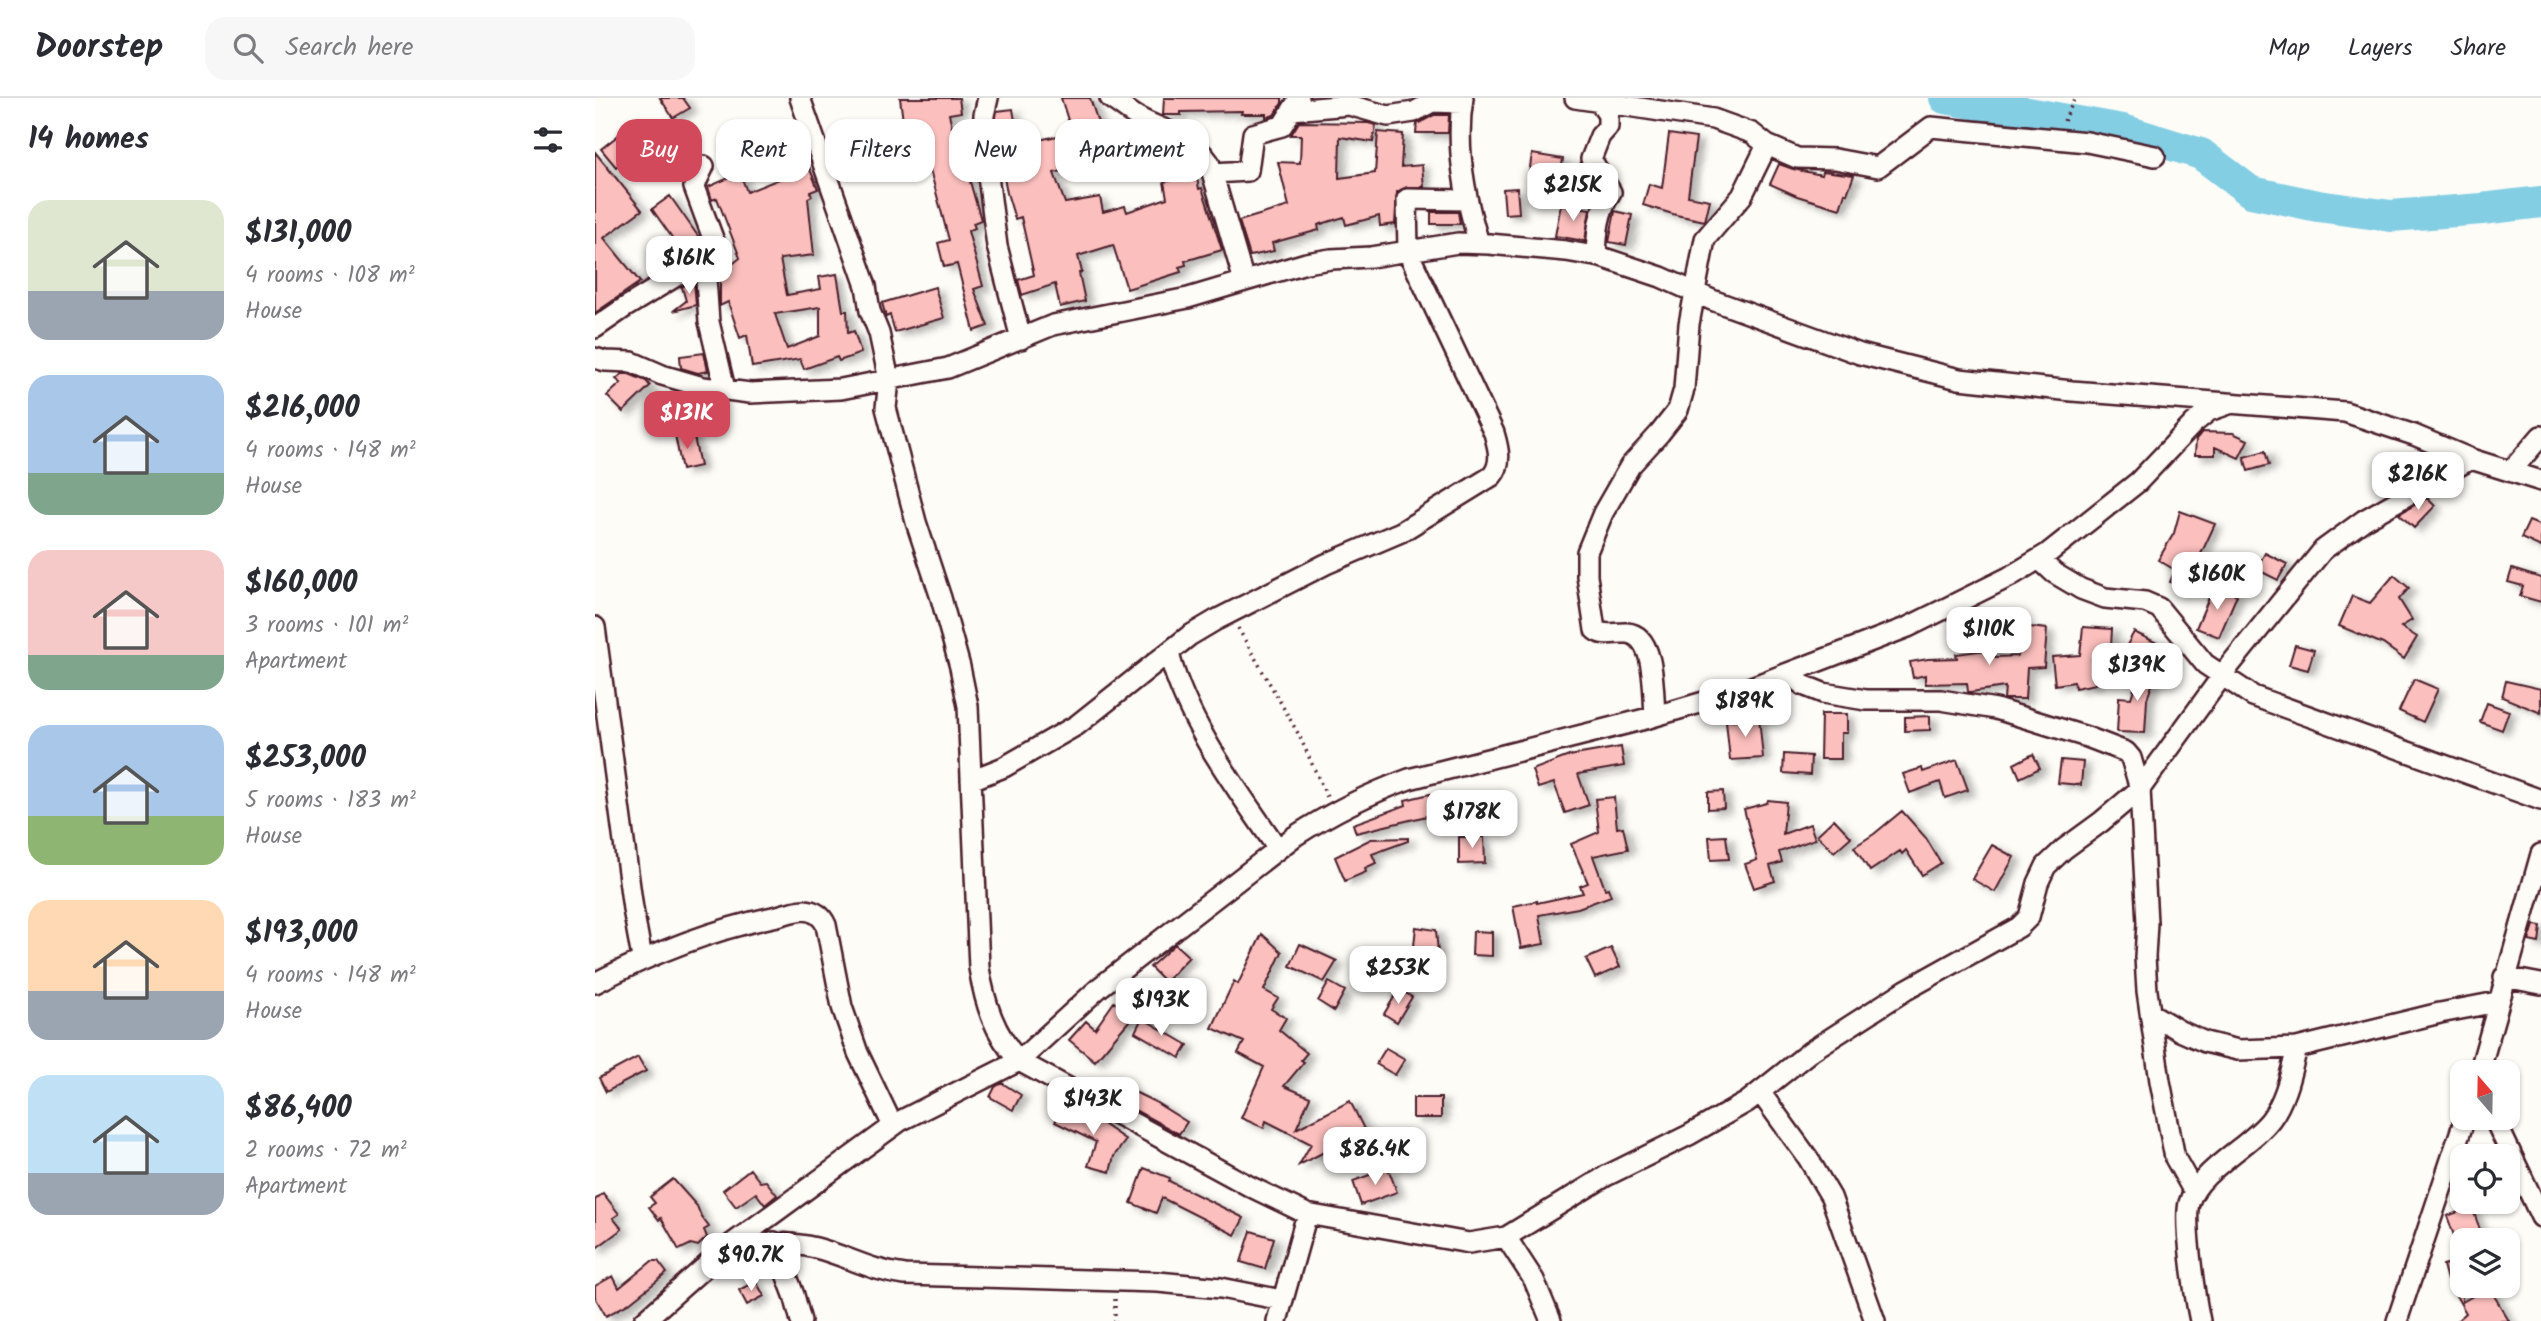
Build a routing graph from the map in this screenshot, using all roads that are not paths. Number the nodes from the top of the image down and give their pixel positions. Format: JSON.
{"nodes":[{"id":1,"x":800,"y":98,"type":"edge"},
{"id":2,"x":988,"y":98,"type":"edge"},
{"id":3,"x":1110,"y":98,"type":"edge"},
{"id":4,"x":1575,"y":98,"type":"edge"},
{"id":5,"x":1462,"y":101,"type":"edge"},
{"id":6,"x":1600,"y":103,"type":"junction"},
{"id":7,"x":1296,"y":104,"type":"edge"},
{"id":8,"x":1767,"y":145,"type":"junction"},
{"id":9,"x":2155,"y":156,"type":"dead end"},
{"id":10,"x":704,"y":166,"type":"dead end"},
{"id":11,"x":1213,"y":173,"type":"junction"},
{"id":12,"x":1467,"y":200,"type":"junction"},
{"id":13,"x":1479,"y":243,"type":"junction"},
{"id":14,"x":1408,"y":252,"type":"junction"},
{"id":15,"x":711,"y":255,"type":"junction"},
{"id":16,"x":1596,"y":256,"type":"junction"},
{"id":17,"x":1244,"y":281,"type":"junction"},
{"id":18,"x":1694,"y":292,"type":"junction"},
{"id":19,"x":595,"y":328,"type":"edge"},
{"id":20,"x":1021,"y":339,"type":"junction"},
{"id":21,"x":595,"y":358,"type":"edge"},
{"id":22,"x":889,"y":380,"type":"junction"},
{"id":23,"x":725,"y":388,"type":"junction"},
{"id":24,"x":2233,"y":402,"type":"junction"},
{"id":25,"x":2541,"y":436,"type":"edge"},
{"id":26,"x":2471,"y":459,"type":"junction"},
{"id":27,"x":2511,"y":471,"type":"junction"},
{"id":28,"x":2541,"y":481,"type":"edge"},
{"id":29,"x":2039,"y":559,"type":"junction"},
{"id":30,"x":595,"y":627,"type":"edge"},
{"id":31,"x":1168,"y":654,"type":"junction"},
{"id":32,"x":1789,"y":674,"type":"junction"},
{"id":33,"x":2223,"y":676,"type":"junction"},
{"id":34,"x":1655,"y":716,"type":"junction"},
{"id":35,"x":971,"y":780,"type":"junction"},
{"id":36,"x":2140,"y":789,"type":"junction"},
{"id":37,"x":2541,"y":800,"type":"edge"},
{"id":38,"x":1278,"y":849,"type":"junction"},
{"id":39,"x":2541,"y":853,"type":"edge"},
{"id":40,"x":642,"y":958,"type":"junction"},
{"id":41,"x":2504,"y":977,"type":"junction"},
{"id":42,"x":595,"y":983,"type":"edge"},
{"id":43,"x":2541,"y":984,"type":"edge"},
{"id":44,"x":2497,"y":1002,"type":"junction"},
{"id":45,"x":2152,"y":1014,"type":"junction"},
{"id":46,"x":2297,"y":1048,"type":"junction"},
{"id":47,"x":2482,"y":1060,"type":"edge"},
{"id":48,"x":1019,"y":1061,"type":"junction"},
{"id":49,"x":1760,"y":1092,"type":"junction"},
{"id":50,"x":893,"y":1126,"type":"junction"},
{"id":51,"x":2461,"y":1130,"type":"edge"},
{"id":52,"x":2500,"y":1130,"type":"edge"},
{"id":53,"x":2195,"y":1192,"type":"junction"},
{"id":54,"x":1307,"y":1214,"type":"junction"},
{"id":55,"x":2541,"y":1217,"type":"edge"},
{"id":56,"x":1506,"y":1237,"type":"junction"},
{"id":57,"x":774,"y":1242,"type":"junction"},
{"id":58,"x":725,"y":1249,"type":"junction"},
{"id":59,"x":1282,"y":1300,"type":"junction"},
{"id":60,"x":644,"y":1321,"type":"edge"},
{"id":61,"x":801,"y":1321,"type":"edge"},
{"id":62,"x":1277,"y":1321,"type":"edge"},
{"id":63,"x":1551,"y":1321,"type":"edge"},
{"id":64,"x":1875,"y":1321,"type":"edge"},
{"id":65,"x":2200,"y":1321,"type":"edge"},
{"id":66,"x":2397,"y":1321,"type":"edge"}],
"edges":[{"from":1,"to":22,"type":"street"},
{"from":2,"to":20,"type":"street"},
{"from":3,"to":11,"type":"street"},
{"from":4,"to":6,"type":"street"},
{"from":5,"to":7,"type":"street"},
{"from":5,"to":12,"type":"street"},
{"from":6,"to":8,"type":"street"},
{"from":6,"to":16,"type":"street"},
{"from":7,"to":11,"type":"street"},
{"from":8,"to":9,"type":"street"},
{"from":8,"to":18,"type":"street"},
{"from":10,"to":15,"type":"street"},
{"from":11,"to":17,"type":"street"},
{"from":12,"to":13,"type":"street"},
{"from":12,"to":14,"type":"street"},
{"from":13,"to":14,"type":"street"},
{"from":13,"to":16,"type":"street"},
{"from":14,"to":17,"type":"street"},
{"from":14,"to":31,"type":"street"},
{"from":15,"to":19,"type":"street"},
{"from":15,"to":23,"type":"street"},
{"from":16,"to":18,"type":"street"},
{"from":17,"to":20,"type":"street"},
{"from":18,"to":24,"type":"street"},
{"from":18,"to":34,"type":"street"},
{"from":20,"to":22,"type":"street"},
{"from":21,"to":23,"type":"street"},
{"from":22,"to":23,"type":"street"},
{"from":22,"to":35,"type":"street"},
{"from":24,"to":26,"type":"street"},
{"from":24,"to":29,"type":"street"},
{"from":25,"to":27,"type":"street"},
{"from":26,"to":27,"type":"street"},
{"from":26,"to":33,"type":"street"},
{"from":27,"to":28,"type":"street"},
{"from":29,"to":32,"type":"street"},
{"from":29,"to":33,"type":"street"},
{"from":30,"to":40,"type":"street"},
{"from":31,"to":35,"type":"street"},
{"from":31,"to":38,"type":"street"},
{"from":32,"to":34,"type":"street"},
{"from":32,"to":36,"type":"street"},
{"from":33,"to":36,"type":"street"},
{"from":33,"to":37,"type":"street"},
{"from":34,"to":38,"type":"street"},
{"from":35,"to":48,"type":"street"},
{"from":36,"to":45,"type":"street"},
{"from":36,"to":49,"type":"street"},
{"from":38,"to":48,"type":"street"},
{"from":39,"to":41,"type":"street"},
{"from":40,"to":42,"type":"street"},
{"from":40,"to":50,"type":"street"},
{"from":41,"to":43,"type":"street"},
{"from":41,"to":44,"type":"street"},
{"from":44,"to":46,"type":"street"},
{"from":44,"to":47,"type":"street"},
{"from":45,"to":46,"type":"street"},
{"from":45,"to":53,"type":"street"},
{"from":46,"to":53,"type":"street"},
{"from":48,"to":50,"type":"street"},
{"from":48,"to":54,"type":"street"},
{"from":49,"to":56,"type":"street"},
{"from":49,"to":64,"type":"street"},
{"from":50,"to":58,"type":"street"},
{"from":51,"to":66,"type":"street"},
{"from":52,"to":55,"type":"street"},
{"from":53,"to":65,"type":"street"},
{"from":54,"to":56,"type":"street"},
{"from":54,"to":59,"type":"street"},
{"from":56,"to":63,"type":"street"},
{"from":57,"to":58,"type":"street"},
{"from":57,"to":59,"type":"street"},
{"from":57,"to":61,"type":"street"},
{"from":58,"to":60,"type":"street"},
{"from":59,"to":62,"type":"street"}]}
